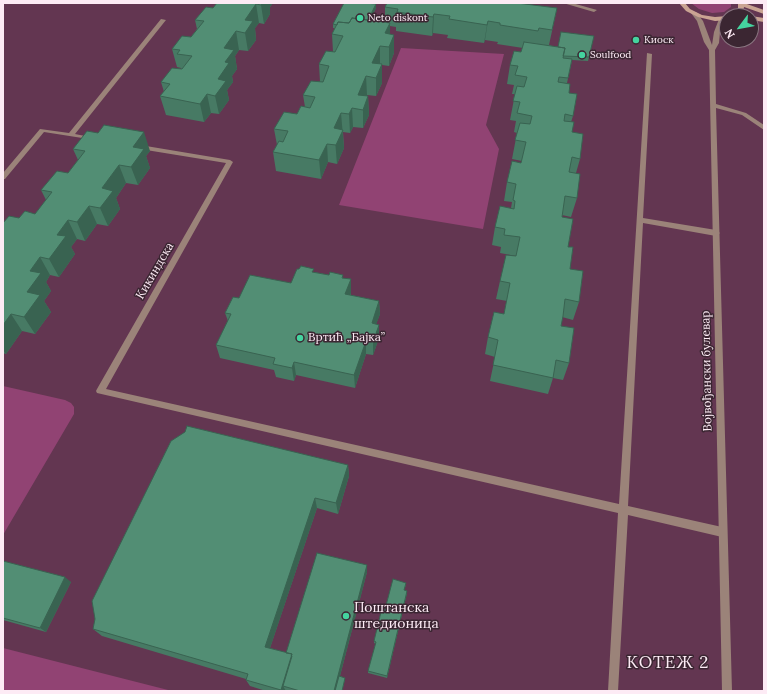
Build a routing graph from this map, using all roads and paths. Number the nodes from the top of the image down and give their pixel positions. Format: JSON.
{"nodes":[{"id":1,"x":566,"y":3,"type":"edge"},
{"id":2,"x":682,"y":3,"type":"edge"},
{"id":3,"x":741,"y":3,"type":"edge"},
{"id":4,"x":594,"y":10,"type":"dead end"},
{"id":5,"x":764,"y":12,"type":"edge"},
{"id":6,"x":694,"y":13,"type":"junction"},
{"id":7,"x":719,"y":18,"type":"edge"},
{"id":8,"x":163,"y":20,"type":"dead end"},
{"id":9,"x":719,"y":34,"type":"edge"},
{"id":10,"x":712,"y":50,"type":"junction"},
{"id":11,"x":650,"y":54,"type":"dead end"},
{"id":12,"x":713,"y":105,"type":"junction"},
{"id":13,"x":764,"y":128,"type":"edge"},
{"id":14,"x":71,"y":135,"type":"junction"},
{"id":15,"x":99,"y":140,"type":"edge"},
{"id":16,"x":130,"y":145,"type":"edge"},
{"id":17,"x":3,"y":178,"type":"edge"},
{"id":18,"x":640,"y":220,"type":"junction"},
{"id":19,"x":716,"y":233,"type":"junction"},
{"id":20,"x":623,"y":509,"type":"junction"},
{"id":21,"x":722,"y":532,"type":"junction"},
{"id":22,"x":613,"y":691,"type":"edge"},
{"id":23,"x":726,"y":691,"type":"edge"}],
"edges":[{"from":1,"to":4,"type":"street"},
{"from":2,"to":6,"type":"main road"},
{"from":3,"to":5,"type":"main road"},
{"from":6,"to":7,"type":"main road"},
{"from":6,"to":10,"type":"street","name":"Војвођански булевар"},
{"from":8,"to":14,"type":"street"},
{"from":9,"to":10,"type":"street","name":"Војвођански булевар"},
{"from":10,"to":12,"type":"street","name":"Војвођански булевар"},
{"from":11,"to":18,"type":"street"},
{"from":12,"to":13,"type":"street"},
{"from":12,"to":19,"type":"street","name":"Војвођански булевар"},
{"from":14,"to":15,"type":"street"},
{"from":14,"to":17,"type":"street"},
{"from":16,"to":20,"type":"street","name":"Кикиндска"},
{"from":18,"to":19,"type":"street"},
{"from":18,"to":20,"type":"street"},
{"from":19,"to":21,"type":"street","name":"Војвођански булевар"},
{"from":20,"to":21,"type":"street"},
{"from":20,"to":22,"type":"street"},
{"from":21,"to":23,"type":"street","name":"Војвођански булевар"}]}
